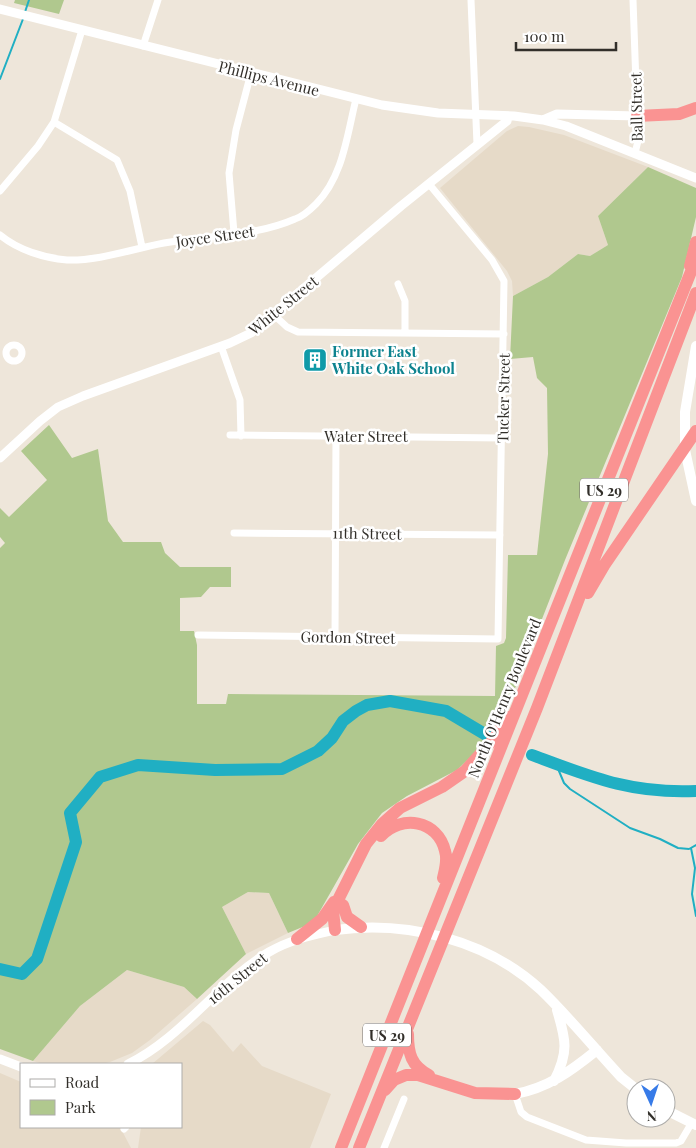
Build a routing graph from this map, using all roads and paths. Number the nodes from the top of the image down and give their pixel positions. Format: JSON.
{"nodes":[{"id":1,"x":158,"y":0,"type":"edge"},
{"id":2,"x":471,"y":0,"type":"edge"},
{"id":3,"x":633,"y":0,"type":"edge"},
{"id":4,"x":0,"y":9,"type":"edge"},
{"id":5,"x":82,"y":30,"type":"junction"},
{"id":6,"x":143,"y":46,"type":"junction"},
{"id":7,"x":251,"y":74,"type":"junction"},
{"id":8,"x":356,"y":99,"type":"junction"},
{"id":9,"x":696,"y":108,"type":"edge"},
{"id":10,"x":475,"y":115,"type":"junction"},
{"id":11,"x":508,"y":116,"type":"junction"},
{"id":12,"x":637,"y":116,"type":"junction"},
{"id":13,"x":543,"y":120,"type":"junction"},
{"id":14,"x":54,"y":122,"type":"junction"},
{"id":15,"x":477,"y":144,"type":"junction"},
{"id":16,"x":635,"y":153,"type":"junction"},
{"id":17,"x":695,"y":178,"type":"edge"},
{"id":18,"x":429,"y":184,"type":"junction"},
{"id":19,"x":0,"y":191,"type":"edge"},
{"id":20,"x":234,"y":233,"type":"junction"},
{"id":21,"x":0,"y":235,"type":"edge"},
{"id":22,"x":696,"y":242,"type":"edge"},
{"id":23,"x":142,"y":247,"type":"junction"},
{"id":24,"x":696,"y":259,"type":"edge"},
{"id":25,"x":398,"y":284,"type":"dead end"},
{"id":26,"x":686,"y":284,"type":"junction"},
{"id":27,"x":696,"y":293,"type":"edge"},
{"id":28,"x":273,"y":314,"type":"junction"},
{"id":29,"x":405,"y":333,"type":"junction"},
{"id":30,"x":504,"y":334,"type":"junction"},
{"id":31,"x":221,"y":346,"type":"junction"},
{"id":32,"x":696,"y":346,"type":"edge"},
{"id":33,"x":696,"y":368,"type":"edge"},
{"id":34,"x":688,"y":394,"type":"junction"},
{"id":35,"x":696,"y":431,"type":"edge"},
{"id":36,"x":230,"y":435,"type":"dead end"},
{"id":37,"x":240,"y":436,"type":"junction"},
{"id":38,"x":336,"y":436,"type":"junction"},
{"id":39,"x":502,"y":438,"type":"junction"},
{"id":40,"x":0,"y":458,"type":"edge"},
{"id":41,"x":696,"y":501,"type":"edge"},
{"id":42,"x":234,"y":533,"type":"dead end"},
{"id":43,"x":336,"y":533,"type":"junction"},
{"id":44,"x":500,"y":535,"type":"junction"},
{"id":45,"x":569,"y":625,"type":"junction"},
{"id":46,"x":198,"y":635,"type":"dead end"},
{"id":47,"x":335,"y":637,"type":"junction"},
{"id":48,"x":498,"y":638,"type":"joint"},
{"id":49,"x":522,"y":696,"type":"junction"},
{"id":50,"x":342,"y":899,"type":"junction"},
{"id":51,"x":431,"y":921,"type":"junction"},
{"id":52,"x":362,"y":927,"type":"junction"},
{"id":53,"x":335,"y":930,"type":"junction"},
{"id":54,"x":297,"y":939,"type":"junction"},
{"id":55,"x":556,"y":1006,"type":"junction"},
{"id":56,"x":408,"y":1027,"type":"junction"},
{"id":57,"x":597,"y":1050,"type":"junction"},
{"id":58,"x":0,"y":1059,"type":"edge"},
{"id":59,"x":132,"y":1063,"type":"edge"},
{"id":60,"x":20,"y":1067,"type":"edge"},
{"id":61,"x":626,"y":1079,"type":"edge"},
{"id":62,"x":554,"y":1081,"type":"junction"},
{"id":63,"x":452,"y":1086,"type":"junction"},
{"id":64,"x":381,"y":1093,"type":"junction"},
{"id":65,"x":515,"y":1094,"type":"junction"},
{"id":66,"x":404,"y":1099,"type":"dead end"},
{"id":67,"x":676,"y":1115,"type":"edge"},
{"id":68,"x":693,"y":1124,"type":"edge"},
{"id":69,"x":341,"y":1148,"type":"edge"},
{"id":70,"x":359,"y":1148,"type":"edge"},
{"id":71,"x":384,"y":1148,"type":"edge"}],
"edges":[{"from":1,"to":6,"type":"street"},
{"from":2,"to":10,"type":"street"},
{"from":3,"to":12,"type":"street","name":"Ball Street"},
{"from":4,"to":5,"type":"street","name":"Phillips Avenue"},
{"from":5,"to":6,"type":"street","name":"Phillips Avenue"},
{"from":5,"to":14,"type":"street"},
{"from":6,"to":7,"type":"street","name":"Phillips Avenue"},
{"from":7,"to":8,"type":"street","name":"Phillips Avenue"},
{"from":7,"to":20,"type":"street"},
{"from":8,"to":10,"type":"street","name":"Phillips Avenue"},
{"from":8,"to":20,"type":"street","name":"Joyce Street"},
{"from":9,"to":12,"type":"highway"},
{"from":10,"to":11,"type":"street","name":"Phillips Avenue"},
{"from":10,"to":15,"type":"street"},
{"from":11,"to":13,"type":"street","name":"Phillips Avenue"},
{"from":11,"to":15,"type":"street","name":"White Street"},
{"from":12,"to":13,"type":"street","name":"Phillips Avenue"},
{"from":12,"to":16,"type":"street","name":"Ball Street"},
{"from":13,"to":16,"type":"street","name":"Phillips Avenue"},
{"from":14,"to":19,"type":"street"},
{"from":14,"to":23,"type":"street"},
{"from":15,"to":18,"type":"street","name":"White Street"},
{"from":16,"to":17,"type":"street","name":"Phillips Avenue"},
{"from":18,"to":28,"type":"street","name":"White Street"},
{"from":18,"to":30,"type":"street","name":"Tucker Street"},
{"from":20,"to":23,"type":"street","name":"Joyce Street"},
{"from":21,"to":23,"type":"street","name":"Joyce Street"},
{"from":22,"to":26,"type":"highway"},
{"from":24,"to":26,"type":"highway","name":"North O'Henry Boulevard","number":"US 29"},
{"from":25,"to":29,"type":"street"},
{"from":26,"to":49,"type":"highway","name":"North O'Henry Boulevard","number":"US 29"},
{"from":27,"to":45,"type":"highway","number":"US 29"},
{"from":28,"to":29,"type":"street"},
{"from":28,"to":31,"type":"street","name":"White Street"},
{"from":29,"to":30,"type":"street"},
{"from":30,"to":39,"type":"street","name":"Tucker Street"},
{"from":31,"to":37,"type":"street"},
{"from":31,"to":40,"type":"street","name":"White Street"},
{"from":32,"to":34,"type":"main road"},
{"from":33,"to":34,"type":"main road"},
{"from":34,"to":41,"type":"main road"},
{"from":35,"to":45,"type":"highway"},
{"from":36,"to":37,"type":"street","name":"Water Street"},
{"from":37,"to":38,"type":"street","name":"Water Street"},
{"from":38,"to":39,"type":"street","name":"Water Street"},
{"from":38,"to":43,"type":"street"},
{"from":39,"to":44,"type":"street","name":"Tucker Street"},
{"from":42,"to":43,"type":"street","name":"11th Street"},
{"from":43,"to":44,"type":"street","name":"11th Street"},
{"from":43,"to":47,"type":"street"},
{"from":44,"to":48,"type":"street","name":"Tucker Street"},
{"from":45,"to":56,"type":"highway","number":"US 29"},
{"from":46,"to":47,"type":"street","name":"Gordon Street"},
{"from":47,"to":48,"type":"street","name":"Gordon Street"},
{"from":49,"to":50,"type":"highway"},
{"from":49,"to":51,"type":"highway","name":"North O'Henry Boulevard","number":"US 29"},
{"from":50,"to":51,"type":"highway"},
{"from":50,"to":52,"type":"highway"},
{"from":50,"to":53,"type":"highway"},
{"from":50,"to":54,"type":"highway"},
{"from":51,"to":69,"type":"highway","name":"North O'Henry Boulevard","number":"US 29"},
{"from":52,"to":53,"type":"main road","name":"16th Street"},
{"from":52,"to":55,"type":"main road","name":"16th Street"},
{"from":53,"to":54,"type":"street","name":"16th Street"},
{"from":54,"to":59,"type":"street","name":"16th Street"},
{"from":55,"to":57,"type":"main road","name":"16th Street"},
{"from":55,"to":62,"type":"main road"},
{"from":56,"to":63,"type":"highway"},
{"from":56,"to":64,"type":"highway","number":"US 29"},
{"from":57,"to":61,"type":"main road","name":"16th Street"},
{"from":57,"to":62,"type":"main road"},
{"from":58,"to":60,"type":"street"},
{"from":62,"to":65,"type":"main road"},
{"from":63,"to":64,"type":"highway"},
{"from":63,"to":65,"type":"highway"},
{"from":64,"to":70,"type":"highway","number":"US 29"},
{"from":65,"to":68,"type":"street"},
{"from":66,"to":71,"type":"street"},
{"from":67,"to":68,"type":"main road"}]}
